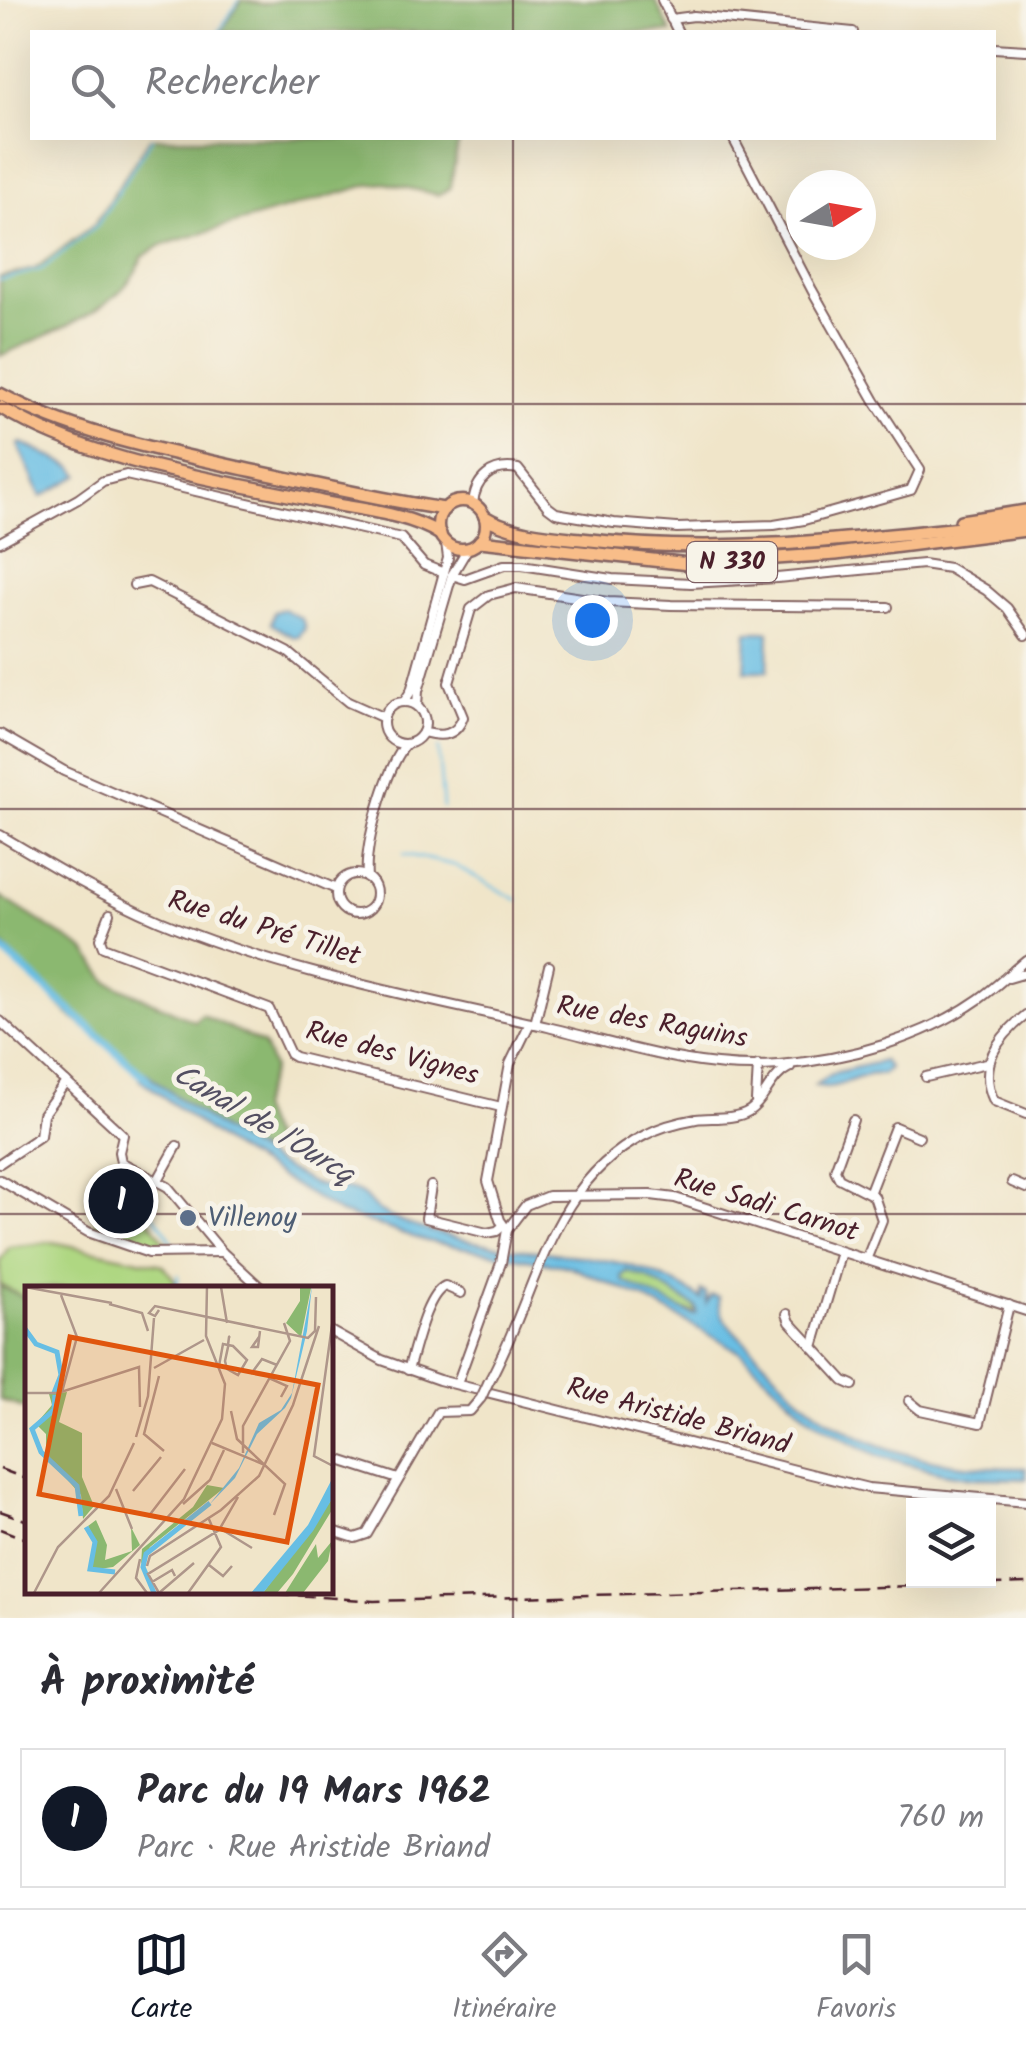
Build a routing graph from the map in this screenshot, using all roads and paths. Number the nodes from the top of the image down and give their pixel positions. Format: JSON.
{"nodes":[{"id":1,"x":662,"y":0,"type":"edge"},
{"id":2,"x":671,"y":18,"type":"junction"},
{"id":3,"x":677,"y":30,"type":"edge"},
{"id":4,"x":832,"y":30,"type":"edge"},
{"id":5,"x":996,"y":48,"type":"edge"},
{"id":6,"x":1026,"y":50,"type":"edge"},
{"id":7,"x":733,"y":140,"type":"edge"},
{"id":8,"x":0,"y":394,"type":"edge"},
{"id":9,"x":0,"y":407,"type":"edge"},
{"id":10,"x":474,"y":504,"type":"junction"},
{"id":11,"x":444,"y":510,"type":"junction"},
{"id":12,"x":1026,"y":510,"type":"edge"},
{"id":13,"x":484,"y":517,"type":"junction"},
{"id":14,"x":1026,"y":521,"type":"edge"},
{"id":15,"x":1026,"y":530,"type":"edge"},
{"id":16,"x":916,"y":532,"type":"junction"},
{"id":17,"x":983,"y":536,"type":"junction"},
{"id":18,"x":1026,"y":538,"type":"edge"},
{"id":19,"x":443,"y":539,"type":"junction"},
{"id":20,"x":0,"y":542,"type":"edge"},
{"id":21,"x":474,"y":545,"type":"junction"},
{"id":22,"x":448,"y":574,"type":"junction"},
{"id":23,"x":134,"y":585,"type":"dead end"},
{"id":24,"x":888,"y":607,"type":"dead end"},
{"id":25,"x":1026,"y":635,"type":"edge"},
{"id":26,"x":404,"y":702,"type":"junction"},
{"id":27,"x":417,"y":706,"type":"junction"},
{"id":28,"x":384,"y":718,"type":"junction"},
{"id":29,"x":423,"y":732,"type":"junction"},
{"id":30,"x":0,"y":734,"type":"edge"},
{"id":31,"x":390,"y":739,"type":"junction"},
{"id":32,"x":406,"y":744,"type":"junction"},
{"id":33,"x":392,"y":766,"type":"junction"},
{"id":34,"x":0,"y":834,"type":"edge"},
{"id":35,"x":366,"y":856,"type":"junction"},
{"id":36,"x":355,"y":874,"type":"junction"},
{"id":37,"x":367,"y":877,"type":"junction"},
{"id":38,"x":336,"y":889,"type":"junction"},
{"id":39,"x":110,"y":914,"type":"dead end"},
{"id":40,"x":1026,"y":960,"type":"edge"},
{"id":41,"x":549,"y":966,"type":"dead end"},
{"id":42,"x":1026,"y":973,"type":"edge"},
{"id":43,"x":1004,"y":979,"type":"junction"},
{"id":44,"x":1026,"y":1015,"type":"edge"},
{"id":45,"x":0,"y":1021,"type":"edge"},
{"id":46,"x":533,"y":1024,"type":"junction"},
{"id":47,"x":798,"y":1063,"type":"junction"},
{"id":48,"x":987,"y":1063,"type":"junction"},
{"id":49,"x":761,"y":1065,"type":"junction"},
{"id":50,"x":926,"y":1077,"type":"dead end"},
{"id":51,"x":66,"y":1082,"type":"junction"},
{"id":52,"x":757,"y":1103,"type":"junction"},
{"id":53,"x":501,"y":1107,"type":"junction"},
{"id":54,"x":1026,"y":1114,"type":"edge"},
{"id":55,"x":853,"y":1120,"type":"dead end"},
{"id":56,"x":919,"y":1137,"type":"dead end"},
{"id":57,"x":177,"y":1146,"type":"dead end"},
{"id":58,"x":0,"y":1163,"type":"edge"},
{"id":59,"x":158,"y":1180,"type":"junction"},
{"id":60,"x":1012,"y":1182,"type":"dead end"},
{"id":61,"x":2,"y":1184,"type":"edge"},
{"id":62,"x":431,"y":1186,"type":"dead end"},
{"id":63,"x":1026,"y":1188,"type":"edge"},
{"id":64,"x":870,"y":1191,"type":"junction"},
{"id":65,"x":573,"y":1196,"type":"junction"},
{"id":66,"x":505,"y":1231,"type":"junction"},
{"id":67,"x":222,"y":1252,"type":"junction"},
{"id":68,"x":841,"y":1252,"type":"junction"},
{"id":69,"x":866,"y":1260,"type":"junction"},
{"id":70,"x":259,"y":1286,"type":"edge"},
{"id":71,"x":461,"y":1292,"type":"dead end"},
{"id":72,"x":1008,"y":1305,"type":"junction"},
{"id":73,"x":1026,"y":1311,"type":"edge"},
{"id":74,"x":787,"y":1314,"type":"dead end"},
{"id":75,"x":332,"y":1331,"type":"edge"},
{"id":76,"x":813,"y":1347,"type":"junction"},
{"id":77,"x":408,"y":1370,"type":"junction"},
{"id":78,"x":457,"y":1384,"type":"junction"},
{"id":79,"x":853,"y":1385,"type":"dead end"},
{"id":80,"x":908,"y":1402,"type":"dead end"},
{"id":81,"x":332,"y":1459,"type":"edge"},
{"id":82,"x":398,"y":1479,"type":"junction"},
{"id":83,"x":921,"y":1492,"type":"junction"},
{"id":84,"x":921,"y":1498,"type":"edge"},
{"id":85,"x":1026,"y":1502,"type":"edge"},
{"id":86,"x":332,"y":1531,"type":"edge"}],
"edges":[{"from":1,"to":2,"type":"street"},
{"from":2,"to":3,"type":"street"},
{"from":2,"to":4,"type":"street"},
{"from":5,"to":6,"type":"street"},
{"from":7,"to":10,"type":"street"},
{"from":8,"to":11,"type":"highway"},
{"from":9,"to":19,"type":"highway","number":"N 330"},
{"from":10,"to":11,"type":"main road"},
{"from":10,"to":13,"type":"main road"},
{"from":11,"to":19,"type":"main road"},
{"from":12,"to":16,"type":"highway"},
{"from":13,"to":16,"type":"highway","number":"N 330"},
{"from":13,"to":21,"type":"main road"},
{"from":14,"to":16,"type":"highway","number":"N 330"},
{"from":15,"to":17,"type":"highway","number":"N 330"},
{"from":17,"to":18,"type":"highway"},
{"from":17,"to":21,"type":"highway","number":"N 330"},
{"from":19,"to":21,"type":"main road","number":"N 330"},
{"from":19,"to":22,"type":"street"},
{"from":20,"to":22,"type":"street"},
{"from":21,"to":22,"type":"street"},
{"from":22,"to":25,"type":"street"},
{"from":22,"to":26,"type":"street"},
{"from":22,"to":27,"type":"street"},
{"from":23,"to":28,"type":"street"},
{"from":24,"to":29,"type":"street"},
{"from":26,"to":27,"type":"street"},
{"from":26,"to":28,"type":"street"},
{"from":27,"to":29,"type":"street"},
{"from":28,"to":31,"type":"street"},
{"from":29,"to":32,"type":"street"},
{"from":30,"to":38,"type":"street"},
{"from":31,"to":32,"type":"street"},
{"from":31,"to":33,"type":"street"},
{"from":32,"to":33,"type":"street"},
{"from":33,"to":35,"type":"street"},
{"from":34,"to":46,"type":"street","name":"Rue du Pré Tillet"},
{"from":35,"to":36,"type":"street"},
{"from":35,"to":37,"type":"street"},
{"from":36,"to":37,"type":"street"},
{"from":36,"to":38,"type":"street"},
{"from":37,"to":38,"type":"street"},
{"from":39,"to":53,"type":"street","name":"Rue des Vignes"},
{"from":40,"to":43,"type":"street"},
{"from":41,"to":46,"type":"street"},
{"from":42,"to":43,"type":"street"},
{"from":43,"to":47,"type":"street","name":"Rue des Raguins"},
{"from":44,"to":48,"type":"street"},
{"from":45,"to":51,"type":"street"},
{"from":46,"to":49,"type":"street","name":"Rue des Raguins"},
{"from":46,"to":53,"type":"street"},
{"from":47,"to":49,"type":"street","name":"Rue des Raguins"},
{"from":47,"to":52,"type":"street"},
{"from":48,"to":50,"type":"street"},
{"from":48,"to":54,"type":"street"},
{"from":49,"to":52,"type":"street"},
{"from":51,"to":58,"type":"street"},
{"from":51,"to":59,"type":"street"},
{"from":52,"to":65,"type":"street"},
{"from":53,"to":66,"type":"street"},
{"from":55,"to":64,"type":"street"},
{"from":56,"to":64,"type":"street"},
{"from":57,"to":59,"type":"street"},
{"from":59,"to":67,"type":"street"},
{"from":60,"to":63,"type":"street"},
{"from":61,"to":67,"type":"street"},
{"from":62,"to":66,"type":"street"},
{"from":64,"to":69,"type":"street"},
{"from":65,"to":66,"type":"street","name":"Rue Sadi Carnot"},
{"from":65,"to":68,"type":"street","name":"Rue Sadi Carnot"},
{"from":65,"to":82,"type":"street","bridge":true},
{"from":66,"to":78,"type":"street"},
{"from":67,"to":70,"type":"street"},
{"from":68,"to":69,"type":"street","name":"Rue Sadi Carnot"},
{"from":68,"to":76,"type":"street"},
{"from":69,"to":72,"type":"street","name":"Rue Sadi Carnot"},
{"from":71,"to":77,"type":"street"},
{"from":72,"to":73,"type":"street","name":"Rue Sadi Carnot"},
{"from":72,"to":80,"type":"street"},
{"from":74,"to":76,"type":"street"},
{"from":75,"to":77,"type":"street","name":"Rue Aristide Briand"},
{"from":76,"to":79,"type":"street"},
{"from":77,"to":78,"type":"street","name":"Rue Aristide Briand"},
{"from":78,"to":83,"type":"street","name":"Rue Aristide Briand"},
{"from":81,"to":82,"type":"street"},
{"from":82,"to":86,"type":"street"},
{"from":83,"to":84,"type":"street"},
{"from":83,"to":85,"type":"street","name":"Rue Aristide Briand"}]}
